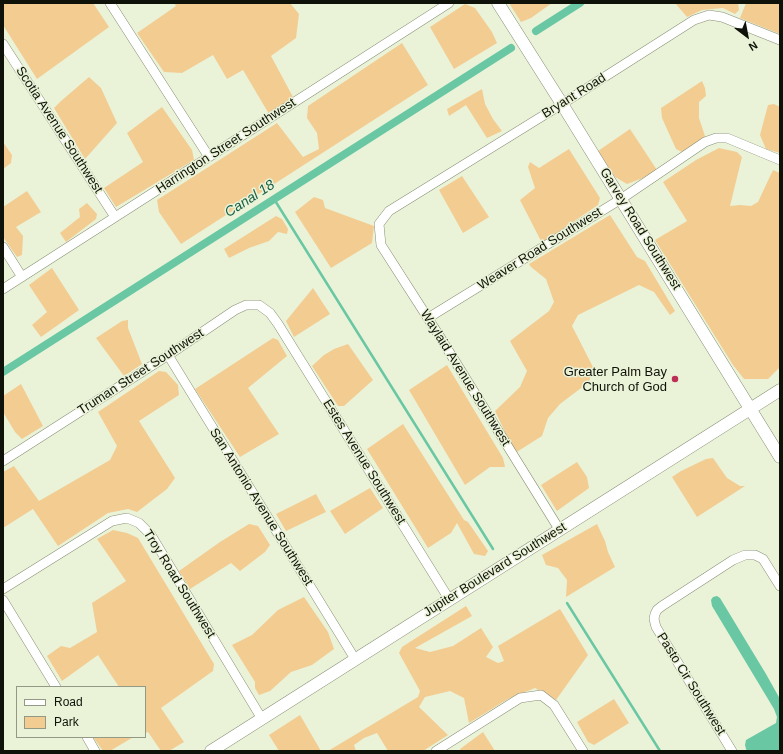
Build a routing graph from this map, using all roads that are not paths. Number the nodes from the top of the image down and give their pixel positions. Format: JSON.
{"nodes":[{"id":1,"x":110,"y":3,"type":"edge"},
{"id":2,"x":449,"y":3,"type":"edge"},
{"id":3,"x":498,"y":3,"type":"edge"},
{"id":4,"x":780,"y":40,"type":"edge"},
{"id":5,"x":3,"y":44,"type":"edge"},
{"id":6,"x":562,"y":104,"type":"junction"},
{"id":7,"x":208,"y":157,"type":"junction"},
{"id":8,"x":780,"y":160,"type":"edge"},
{"id":9,"x":621,"y":199,"type":"junction"},
{"id":10,"x":115,"y":217,"type":"junction"},
{"id":11,"x":379,"y":224,"type":"joint"},
{"id":12,"x":3,"y":247,"type":"edge"},
{"id":13,"x":22,"y":277,"type":"junction"},
{"id":14,"x":3,"y":289,"type":"edge"},
{"id":15,"x":428,"y":318,"type":"junction"},
{"id":16,"x":278,"y":324,"type":"joint"},
{"id":17,"x":168,"y":355,"type":"junction"},
{"id":18,"x":780,"y":390,"type":"edge"},
{"id":19,"x":750,"y":408,"type":"junction"},
{"id":20,"x":780,"y":457,"type":"edge"},
{"id":21,"x":3,"y":461,"type":"edge"},
{"id":22,"x":559,"y":529,"type":"junction"},
{"id":23,"x":780,"y":586,"type":"edge"},
{"id":24,"x":3,"y":589,"type":"edge"},
{"id":25,"x":449,"y":599,"type":"junction"},
{"id":26,"x":3,"y":600,"type":"edge"},
{"id":27,"x":355,"y":659,"type":"junction"},
{"id":28,"x":55,"y":686,"type":"edge"},
{"id":29,"x":262,"y":719,"type":"junction"},
{"id":30,"x":88,"y":738,"type":"edge"},
{"id":31,"x":450,"y":747,"type":"edge"},
{"id":32,"x":95,"y":751,"type":"edge"},
{"id":33,"x":211,"y":751,"type":"edge"},
{"id":34,"x":436,"y":751,"type":"edge"},
{"id":35,"x":583,"y":751,"type":"edge"},
{"id":36,"x":732,"y":751,"type":"edge"}],
"edges":[{"from":1,"to":7,"type":"street"},
{"from":2,"to":7,"type":"street","name":"Harrington Street Southwest"},
{"from":3,"to":6,"type":"street","name":"Garvey Road Southwest"},
{"from":4,"to":6,"type":"street","name":"Bryant Road"},
{"from":5,"to":10,"type":"street","name":"Scotia Avenue Southwest"},
{"from":6,"to":9,"type":"street","name":"Garvey Road Southwest"},
{"from":6,"to":11,"type":"street","name":"Bryant Road"},
{"from":7,"to":10,"type":"street","name":"Harrington Street Southwest"},
{"from":8,"to":9,"type":"street","name":"Weaver Road Southwest"},
{"from":9,"to":15,"type":"street","name":"Weaver Road Southwest"},
{"from":9,"to":19,"type":"street","name":"Garvey Road Southwest"},
{"from":10,"to":13,"type":"street","name":"Harrington Street Southwest"},
{"from":11,"to":15,"type":"street","name":"Waylaid Avenue Southwest"},
{"from":12,"to":13,"type":"street"},
{"from":13,"to":14,"type":"street","name":"Harrington Street Southwest"},
{"from":15,"to":22,"type":"street","name":"Waylaid Avenue Southwest"},
{"from":16,"to":17,"type":"street","name":"Truman Street Southwest"},
{"from":16,"to":25,"type":"street","name":"Estes Avenue Southwest"},
{"from":17,"to":21,"type":"street","name":"Truman Street Southwest"},
{"from":17,"to":27,"type":"street","name":"San Antonio Avenue Southwest"},
{"from":18,"to":19,"type":"street","name":"Jupiter Boulevard Southwest"},
{"from":19,"to":20,"type":"street","name":"Garvey Road Southwest"},
{"from":19,"to":22,"type":"street","name":"Jupiter Boulevard Southwest"},
{"from":22,"to":25,"type":"street","name":"Jupiter Boulevard Southwest"},
{"from":23,"to":36,"type":"street","name":"Pasto Cir Southwest"},
{"from":24,"to":29,"type":"street","name":"Troy Road Southwest"},
{"from":25,"to":27,"type":"street","name":"Jupiter Boulevard Southwest"},
{"from":26,"to":28,"type":"street"},
{"from":27,"to":29,"type":"street","name":"Jupiter Boulevard Southwest"},
{"from":29,"to":33,"type":"street","name":"Jupiter Boulevard Southwest"},
{"from":30,"to":32,"type":"street"},
{"from":31,"to":34,"type":"street"},
{"from":31,"to":35,"type":"street"}]}
